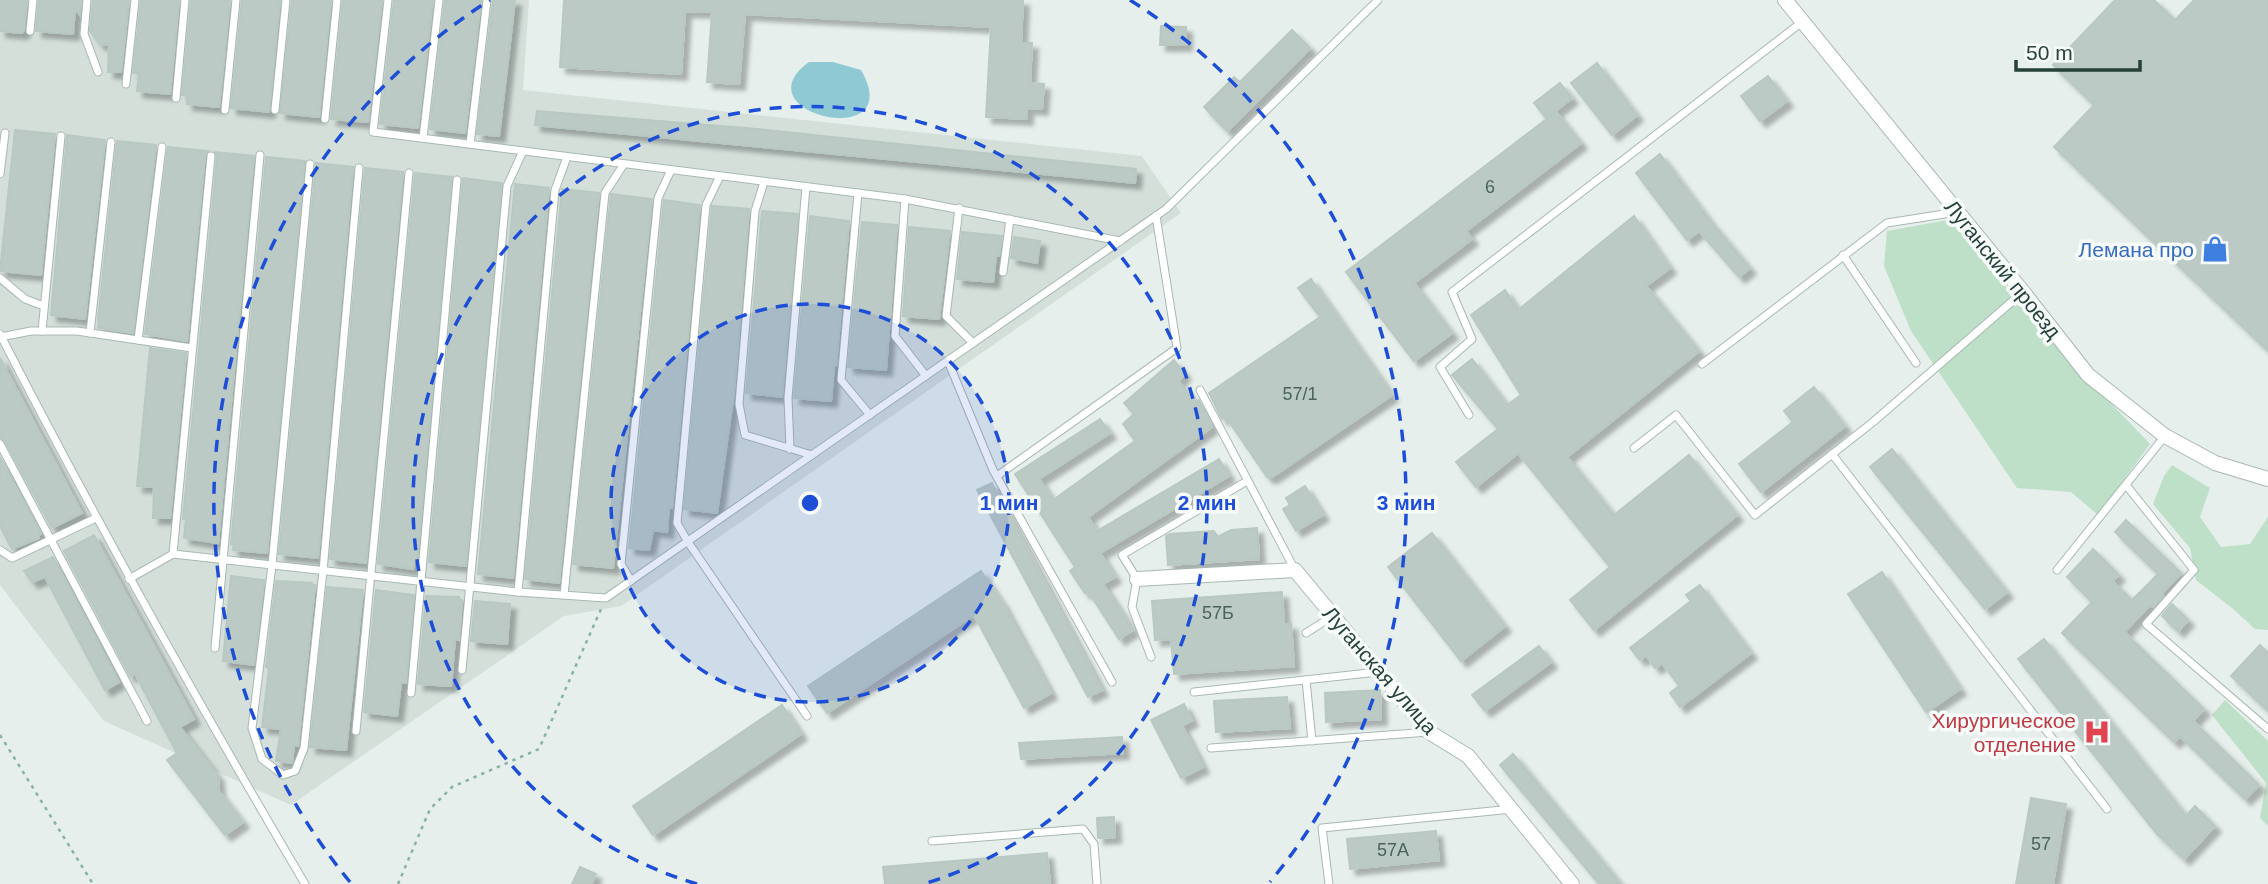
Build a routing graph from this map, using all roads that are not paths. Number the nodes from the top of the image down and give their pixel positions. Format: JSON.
{"nodes":[{"id":1,"x":33,"y":0,"type":"edge"},
{"id":2,"x":87,"y":0,"type":"edge"},
{"id":3,"x":135,"y":0,"type":"edge"},
{"id":4,"x":185,"y":0,"type":"edge"},
{"id":5,"x":236,"y":0,"type":"edge"},
{"id":6,"x":286,"y":0,"type":"edge"},
{"id":7,"x":337,"y":0,"type":"edge"},
{"id":8,"x":388,"y":0,"type":"edge"},
{"id":9,"x":439,"y":0,"type":"edge"},
{"id":10,"x":487,"y":0,"type":"edge"},
{"id":11,"x":1378,"y":0,"type":"edge"},
{"id":12,"x":1785,"y":0,"type":"edge"},
{"id":13,"x":1802,"y":22,"type":"junction"},
{"id":14,"x":30,"y":31,"type":"dead end"},
{"id":15,"x":98,"y":72,"type":"dead end"},
{"id":16,"x":126,"y":84,"type":"dead end"},
{"id":17,"x":176,"y":98,"type":"dead end"},
{"id":18,"x":225,"y":110,"type":"dead end"},
{"id":19,"x":275,"y":110,"type":"dead end"},
{"id":20,"x":325,"y":119,"type":"dead end"},
{"id":21,"x":5,"y":133,"type":"dead end"},
{"id":22,"x":61,"y":136,"type":"dead end"},
{"id":23,"x":423,"y":138,"type":"junction"},
{"id":24,"x":111,"y":142,"type":"dead end"},
{"id":25,"x":470,"y":144,"type":"junction"},
{"id":26,"x":162,"y":147,"type":"dead end"},
{"id":27,"x":523,"y":151,"type":"junction"},
{"id":28,"x":260,"y":155,"type":"dead end"},
{"id":29,"x":211,"y":156,"type":"dead end"},
{"id":30,"x":567,"y":157,"type":"junction"},
{"id":31,"x":310,"y":164,"type":"dead end"},
{"id":32,"x":624,"y":164,"type":"junction"},
{"id":33,"x":359,"y":168,"type":"dead end"},
{"id":34,"x":671,"y":170,"type":"junction"},
{"id":35,"x":409,"y":173,"type":"dead end"},
{"id":36,"x":0,"y":174,"type":"edge"},
{"id":37,"x":720,"y":176,"type":"junction"},
{"id":38,"x":457,"y":180,"type":"dead end"},
{"id":39,"x":764,"y":182,"type":"junction"},
{"id":40,"x":806,"y":187,"type":"junction"},
{"id":41,"x":858,"y":193,"type":"junction"},
{"id":42,"x":905,"y":200,"type":"junction"},
{"id":43,"x":959,"y":208,"type":"junction"},
{"id":44,"x":1957,"y":212,"type":"junction"},
{"id":45,"x":1156,"y":216,"type":"junction"},
{"id":46,"x":1010,"y":219,"type":"junction"},
{"id":47,"x":1120,"y":241,"type":"junction"},
{"id":48,"x":1843,"y":255,"type":"junction"},
{"id":49,"x":1003,"y":272,"type":"dead end"},
{"id":50,"x":0,"y":278,"type":"edge"},
{"id":51,"x":2023,"y":292,"type":"junction"},
{"id":52,"x":44,"y":306,"type":"junction"},
{"id":53,"x":42,"y":331,"type":"junction"},
{"id":54,"x":90,"y":332,"type":"junction"},
{"id":55,"x":0,"y":336,"type":"edge"},
{"id":56,"x":138,"y":340,"type":"junction"},
{"id":57,"x":973,"y":343,"type":"junction"},
{"id":58,"x":192,"y":348,"type":"junction"},
{"id":59,"x":948,"y":361,"type":"junction"},
{"id":60,"x":1916,"y":363,"type":"dead end"},
{"id":61,"x":1702,"y":364,"type":"dead end"},
{"id":62,"x":926,"y":376,"type":"junction"},
{"id":63,"x":1200,"y":390,"type":"dead end"},
{"id":64,"x":870,"y":415,"type":"junction"},
{"id":65,"x":1469,"y":415,"type":"dead end"},
{"id":66,"x":2165,"y":436,"type":"junction"},
{"id":67,"x":0,"y":444,"type":"edge"},
{"id":68,"x":1634,"y":448,"type":"dead end"},
{"id":69,"x":790,"y":449,"type":"junction"},
{"id":70,"x":1832,"y":454,"type":"junction"},
{"id":71,"x":812,"y":455,"type":"junction"},
{"id":72,"x":996,"y":476,"type":"junction"},
{"id":73,"x":2268,"y":478,"type":"edge"},
{"id":74,"x":1247,"y":481,"type":"junction"},
{"id":75,"x":2126,"y":485,"type":"junction"},
{"id":76,"x":96,"y":518,"type":"junction"},
{"id":77,"x":50,"y":541,"type":"junction"},
{"id":78,"x":688,"y":542,"type":"junction"},
{"id":79,"x":0,"y":550,"type":"edge"},
{"id":80,"x":173,"y":554,"type":"junction"},
{"id":81,"x":223,"y":559,"type":"junction"},
{"id":82,"x":272,"y":565,"type":"junction"},
{"id":83,"x":323,"y":570,"type":"junction"},
{"id":84,"x":1295,"y":570,"type":"junction"},
{"id":85,"x":2057,"y":570,"type":"dead end"},
{"id":86,"x":372,"y":576,"type":"junction"},
{"id":87,"x":129,"y":579,"type":"junction"},
{"id":88,"x":1137,"y":579,"type":"junction"},
{"id":89,"x":422,"y":581,"type":"junction"},
{"id":90,"x":631,"y":581,"type":"junction"},
{"id":91,"x":470,"y":586,"type":"junction"},
{"id":92,"x":518,"y":592,"type":"junction"},
{"id":93,"x":564,"y":595,"type":"junction"},
{"id":94,"x":1333,"y":616,"type":"junction"},
{"id":95,"x":1307,"y":634,"type":"dead end"},
{"id":96,"x":215,"y":648,"type":"dead end"},
{"id":97,"x":1151,"y":657,"type":"dead end"},
{"id":98,"x":462,"y":670,"type":"dead end"},
{"id":99,"x":1379,"y":671,"type":"junction"},
{"id":100,"x":1306,"y":680,"type":"junction"},
{"id":101,"x":1112,"y":682,"type":"dead end"},
{"id":102,"x":1194,"y":692,"type":"dead end"},
{"id":103,"x":411,"y":693,"type":"dead end"},
{"id":104,"x":807,"y":716,"type":"dead end"},
{"id":105,"x":147,"y":721,"type":"dead end"},
{"id":106,"x":2268,"y":729,"type":"edge"},
{"id":107,"x":356,"y":731,"type":"dead end"},
{"id":108,"x":1429,"y":732,"type":"junction"},
{"id":109,"x":1312,"y":741,"type":"junction"},
{"id":110,"x":1211,"y":748,"type":"dead end"},
{"id":111,"x":2107,"y":809,"type":"dead end"},
{"id":112,"x":1512,"y":810,"type":"junction"},
{"id":113,"x":932,"y":841,"type":"dead end"},
{"id":114,"x":305,"y":884,"type":"edge"},
{"id":115,"x":1097,"y":884,"type":"edge"},
{"id":116,"x":1329,"y":884,"type":"edge"},
{"id":117,"x":1572,"y":884,"type":"edge"}],
"edges":[{"from":1,"to":14,"type":"lane"},
{"from":2,"to":15,"type":"lane"},
{"from":3,"to":16,"type":"lane"},
{"from":4,"to":17,"type":"lane"},
{"from":5,"to":18,"type":"lane"},
{"from":6,"to":19,"type":"lane"},
{"from":7,"to":20,"type":"lane"},
{"from":8,"to":23,"type":"lane"},
{"from":9,"to":23,"type":"lane"},
{"from":10,"to":25,"type":"lane"},
{"from":11,"to":45,"type":"lane"},
{"from":12,"to":13,"type":"street","name":"Луганский проезд"},
{"from":13,"to":44,"type":"street","name":"Луганский проезд"},
{"from":13,"to":65,"type":"lane"},
{"from":21,"to":36,"type":"lane"},
{"from":22,"to":52,"type":"lane"},
{"from":23,"to":25,"type":"lane"},
{"from":24,"to":54,"type":"lane"},
{"from":25,"to":27,"type":"lane"},
{"from":26,"to":56,"type":"lane"},
{"from":27,"to":30,"type":"lane"},
{"from":27,"to":91,"type":"lane"},
{"from":28,"to":81,"type":"lane"},
{"from":29,"to":58,"type":"lane"},
{"from":30,"to":32,"type":"lane"},
{"from":30,"to":92,"type":"lane"},
{"from":31,"to":82,"type":"lane"},
{"from":32,"to":34,"type":"lane"},
{"from":32,"to":93,"type":"lane"},
{"from":33,"to":83,"type":"lane"},
{"from":34,"to":37,"type":"lane"},
{"from":34,"to":90,"type":"lane"},
{"from":35,"to":86,"type":"lane"},
{"from":37,"to":39,"type":"lane"},
{"from":37,"to":78,"type":"lane"},
{"from":38,"to":89,"type":"lane"},
{"from":39,"to":40,"type":"lane"},
{"from":39,"to":69,"type":"lane"},
{"from":40,"to":41,"type":"lane"},
{"from":40,"to":69,"type":"lane"},
{"from":41,"to":42,"type":"lane"},
{"from":41,"to":64,"type":"lane"},
{"from":42,"to":43,"type":"lane"},
{"from":42,"to":62,"type":"lane"},
{"from":43,"to":46,"type":"lane"},
{"from":43,"to":57,"type":"lane"},
{"from":44,"to":48,"type":"lane"},
{"from":44,"to":51,"type":"street","name":"Луганский проезд"},
{"from":45,"to":47,"type":"lane"},
{"from":45,"to":72,"type":"lane"},
{"from":46,"to":47,"type":"lane"},
{"from":46,"to":49,"type":"lane"},
{"from":47,"to":57,"type":"lane"},
{"from":48,"to":60,"type":"lane"},
{"from":48,"to":61,"type":"lane"},
{"from":50,"to":52,"type":"lane"},
{"from":51,"to":66,"type":"street","name":"Луганский проезд"},
{"from":51,"to":70,"type":"lane"},
{"from":52,"to":53,"type":"lane"},
{"from":53,"to":54,"type":"lane"},
{"from":53,"to":55,"type":"lane"},
{"from":54,"to":56,"type":"lane"},
{"from":55,"to":76,"type":"lane"},
{"from":56,"to":58,"type":"lane"},
{"from":57,"to":59,"type":"lane"},
{"from":58,"to":80,"type":"lane"},
{"from":59,"to":62,"type":"lane"},
{"from":59,"to":72,"type":"lane"},
{"from":62,"to":64,"type":"lane"},
{"from":63,"to":74,"type":"lane"},
{"from":64,"to":71,"type":"lane"},
{"from":66,"to":73,"type":"street","name":"Луганский проезд"},
{"from":66,"to":75,"type":"lane"},
{"from":67,"to":77,"type":"lane"},
{"from":68,"to":70,"type":"lane"},
{"from":69,"to":71,"type":"lane"},
{"from":70,"to":111,"type":"lane"},
{"from":71,"to":78,"type":"lane"},
{"from":72,"to":101,"type":"lane"},
{"from":74,"to":84,"type":"lane"},
{"from":74,"to":88,"type":"lane"},
{"from":75,"to":85,"type":"lane"},
{"from":75,"to":106,"type":"lane"},
{"from":76,"to":77,"type":"lane"},
{"from":76,"to":87,"type":"lane"},
{"from":77,"to":79,"type":"lane"},
{"from":77,"to":105,"type":"lane"},
{"from":78,"to":90,"type":"lane"},
{"from":78,"to":104,"type":"lane"},
{"from":80,"to":81,"type":"lane"},
{"from":80,"to":87,"type":"lane"},
{"from":81,"to":82,"type":"lane"},
{"from":81,"to":96,"type":"lane"},
{"from":82,"to":83,"type":"lane"},
{"from":82,"to":83,"type":"lane"},
{"from":83,"to":86,"type":"lane"},
{"from":84,"to":88,"type":"street"},
{"from":84,"to":94,"type":"street","name":"Луганская улица"},
{"from":86,"to":89,"type":"lane"},
{"from":86,"to":107,"type":"lane"},
{"from":87,"to":114,"type":"lane"},
{"from":88,"to":97,"type":"lane"},
{"from":89,"to":91,"type":"lane"},
{"from":89,"to":103,"type":"lane"},
{"from":90,"to":93,"type":"lane"},
{"from":91,"to":92,"type":"lane"},
{"from":91,"to":98,"type":"lane"},
{"from":92,"to":93,"type":"lane"},
{"from":94,"to":95,"type":"lane"},
{"from":94,"to":99,"type":"street","name":"Луганская улица"},
{"from":99,"to":100,"type":"lane"},
{"from":99,"to":108,"type":"street","name":"Луганская улица"},
{"from":100,"to":102,"type":"lane"},
{"from":100,"to":109,"type":"lane"},
{"from":108,"to":109,"type":"lane"},
{"from":108,"to":112,"type":"street","name":"Луганская улица"},
{"from":109,"to":110,"type":"lane"},
{"from":112,"to":116,"type":"lane"},
{"from":112,"to":117,"type":"street","name":"Луганская улица"},
{"from":113,"to":115,"type":"lane"}]}
